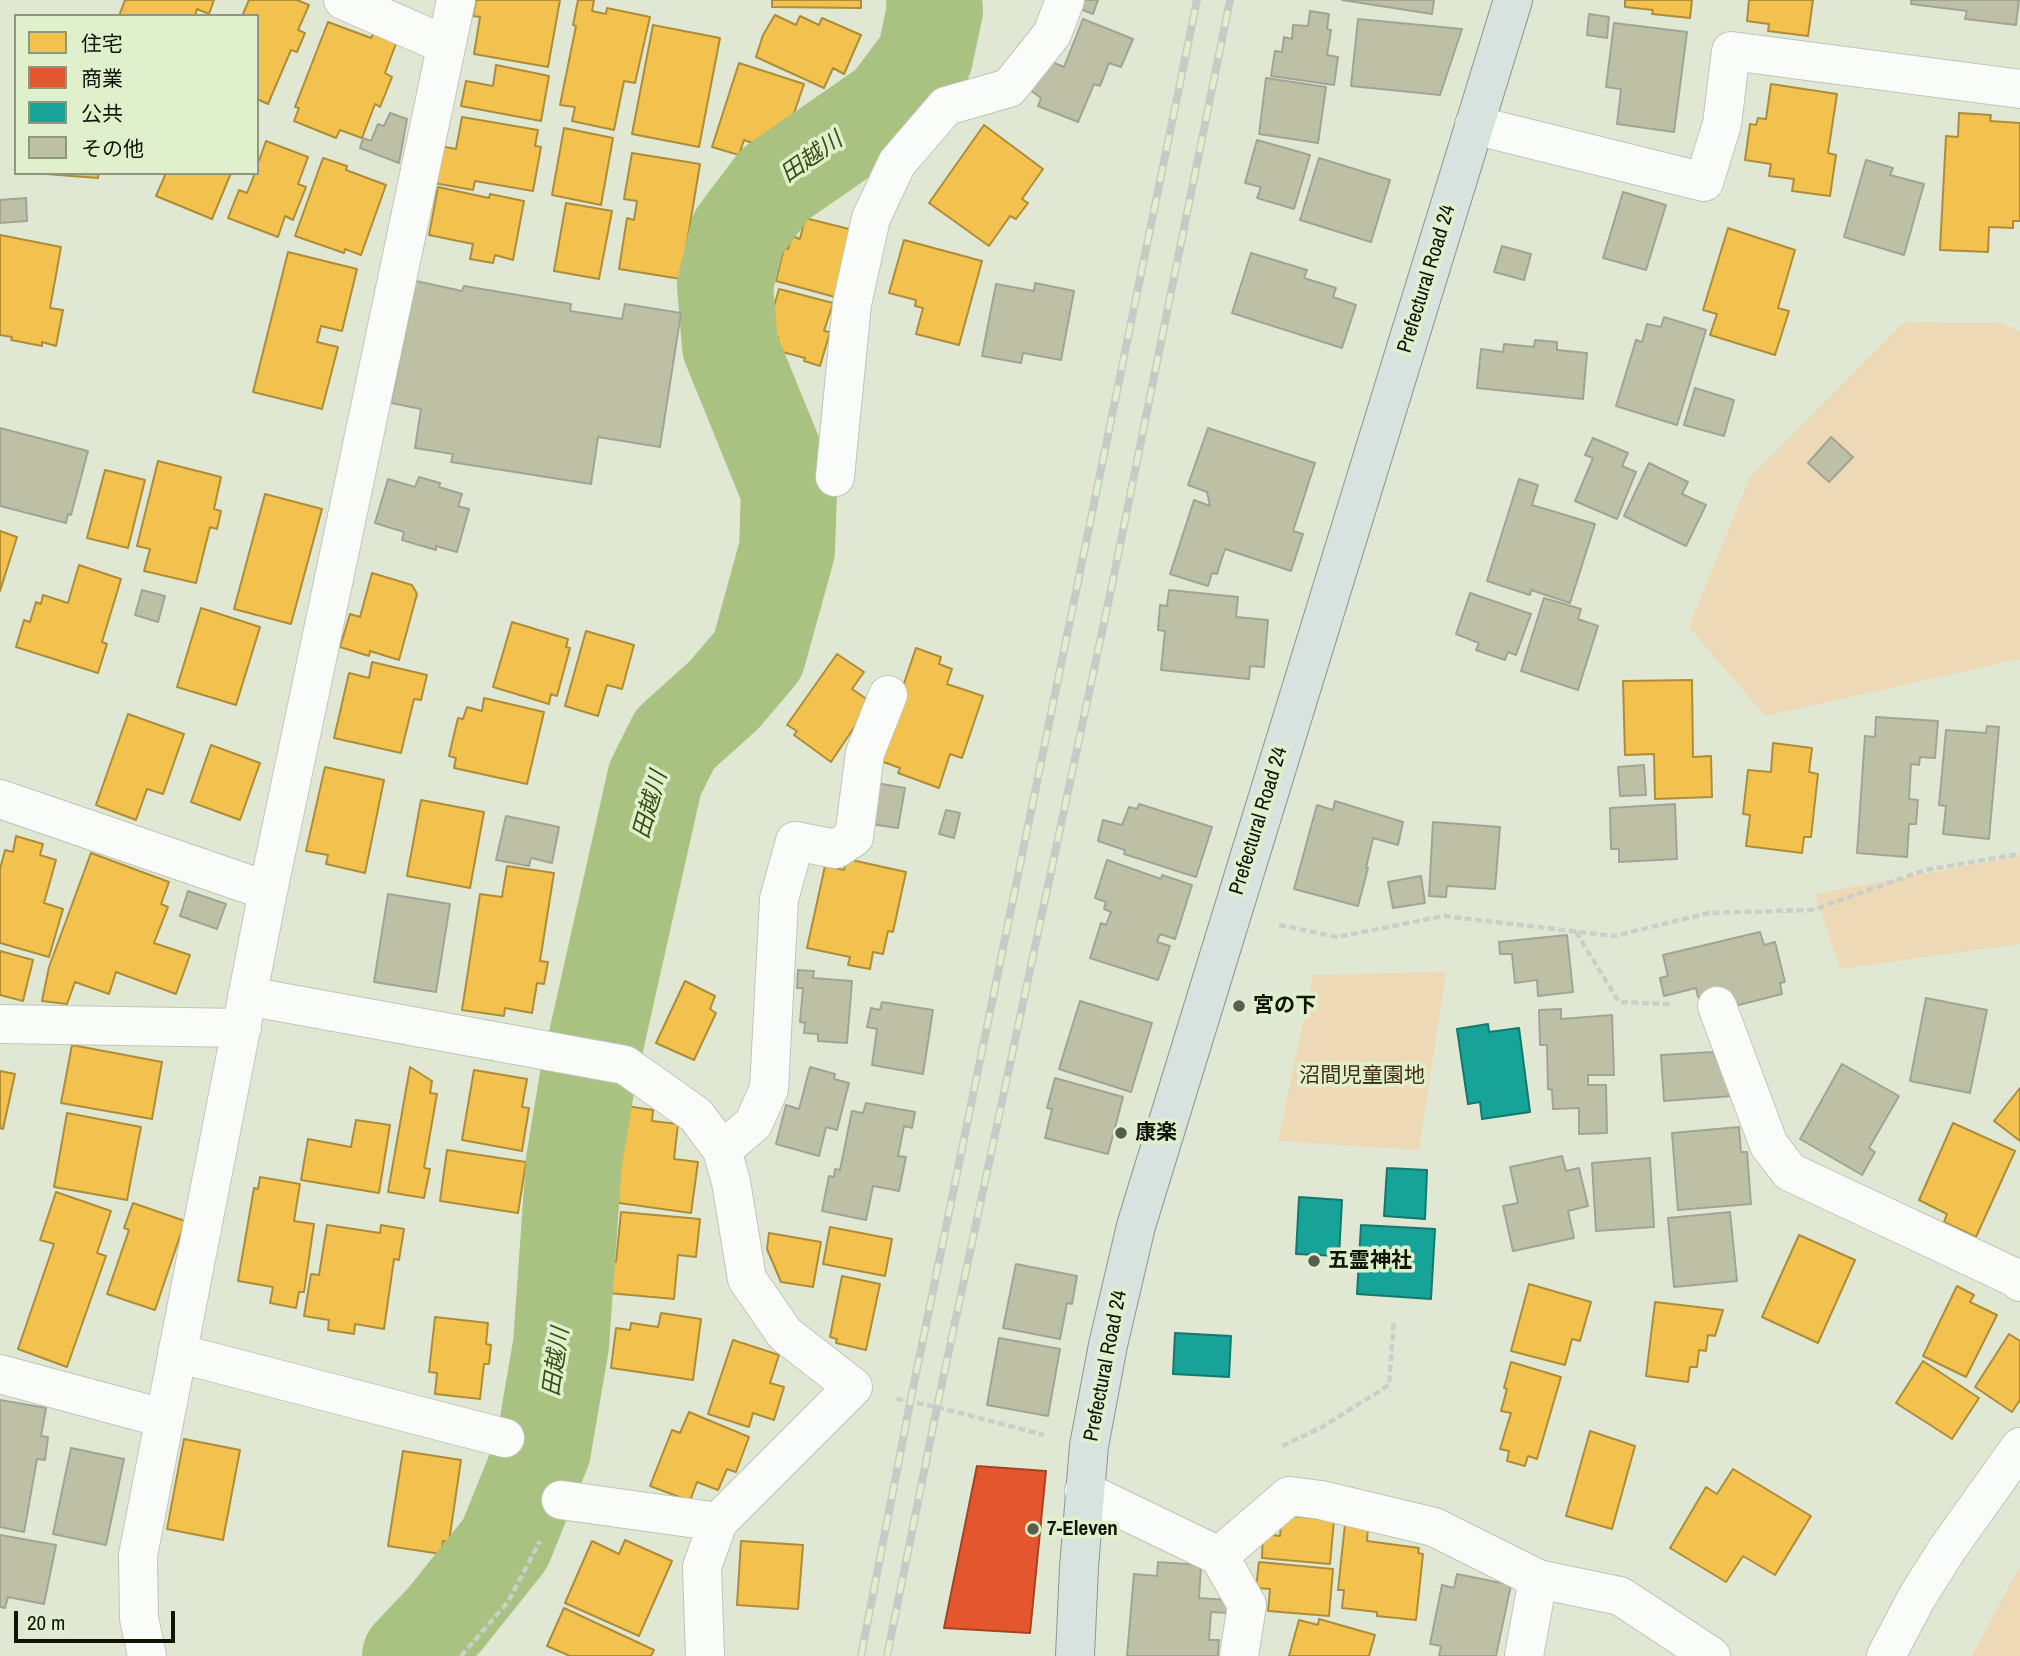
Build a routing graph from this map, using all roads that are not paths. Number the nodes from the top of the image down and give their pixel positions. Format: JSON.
{"nodes":[{"id":1,"x":343,"y":0,"type":"edge"},
{"id":2,"x":456,"y":0,"type":"edge"},
{"id":3,"x":1065,"y":0,"type":"edge"},
{"id":4,"x":1513,"y":0,"type":"edge"},
{"id":5,"x":446,"y":45,"type":"junction"},
{"id":6,"x":2020,"y":89,"type":"edge"},
{"id":7,"x":1474,"y":125,"type":"junction"},
{"id":8,"x":835,"y":477,"type":"dead end"},
{"id":9,"x":888,"y":695,"type":"dead end"},
{"id":10,"x":0,"y":799,"type":"edge"},
{"id":11,"x":268,"y":891,"type":"junction"},
{"id":12,"x":1717,"y":1006,"type":"road end"},
{"id":13,"x":244,"y":1012,"type":"junction"},
{"id":14,"x":0,"y":1024,"type":"edge"},
{"id":15,"x":722,"y":1150,"type":"junction"},
{"id":16,"x":2020,"y":1282,"type":"edge"},
{"id":17,"x":177,"y":1353,"type":"junction"},
{"id":18,"x":0,"y":1374,"type":"edge"},
{"id":19,"x":163,"y":1418,"type":"junction"},
{"id":20,"x":505,"y":1438,"type":"dead end"},
{"id":21,"x":2020,"y":1447,"type":"edge"},
{"id":22,"x":1084,"y":1491,"type":"junction"},
{"id":23,"x":561,"y":1500,"type":"road end"},
{"id":24,"x":718,"y":1522,"type":"junction"},
{"id":25,"x":1219,"y":1556,"type":"junction"},
{"id":26,"x":1538,"y":1579,"type":"junction"},
{"id":27,"x":147,"y":1656,"type":"edge"},
{"id":28,"x":705,"y":1656,"type":"edge"},
{"id":29,"x":1075,"y":1656,"type":"edge"},
{"id":30,"x":1239,"y":1656,"type":"edge"},
{"id":31,"x":1524,"y":1656,"type":"edge"},
{"id":32,"x":1711,"y":1656,"type":"edge"},
{"id":33,"x":1886,"y":1656,"type":"edge"}],
"edges":[{"from":1,"to":5,"type":"street"},
{"from":2,"to":5,"type":"street"},
{"from":3,"to":8,"type":"street"},
{"from":4,"to":7,"type":"main road","name":"Prefectural Road 24"},
{"from":5,"to":11,"type":"street"},
{"from":6,"to":7,"type":"street"},
{"from":7,"to":22,"type":"main road","name":"Prefectural Road 24"},
{"from":9,"to":15,"type":"street"},
{"from":10,"to":11,"type":"street"},
{"from":11,"to":13,"type":"street"},
{"from":12,"to":16,"type":"street"},
{"from":13,"to":14,"type":"street"},
{"from":13,"to":15,"type":"street"},
{"from":13,"to":17,"type":"street"},
{"from":15,"to":24,"type":"street"},
{"from":17,"to":19,"type":"street"},
{"from":17,"to":20,"type":"street"},
{"from":18,"to":19,"type":"street"},
{"from":19,"to":27,"type":"street"},
{"from":21,"to":33,"type":"street"},
{"from":22,"to":25,"type":"street"},
{"from":22,"to":29,"type":"main road","name":"Prefectural Road 24"},
{"from":23,"to":24,"type":"street"},
{"from":24,"to":28,"type":"street"},
{"from":25,"to":26,"type":"street"},
{"from":25,"to":30,"type":"street"},
{"from":26,"to":31,"type":"street"},
{"from":26,"to":32,"type":"street"}]}
